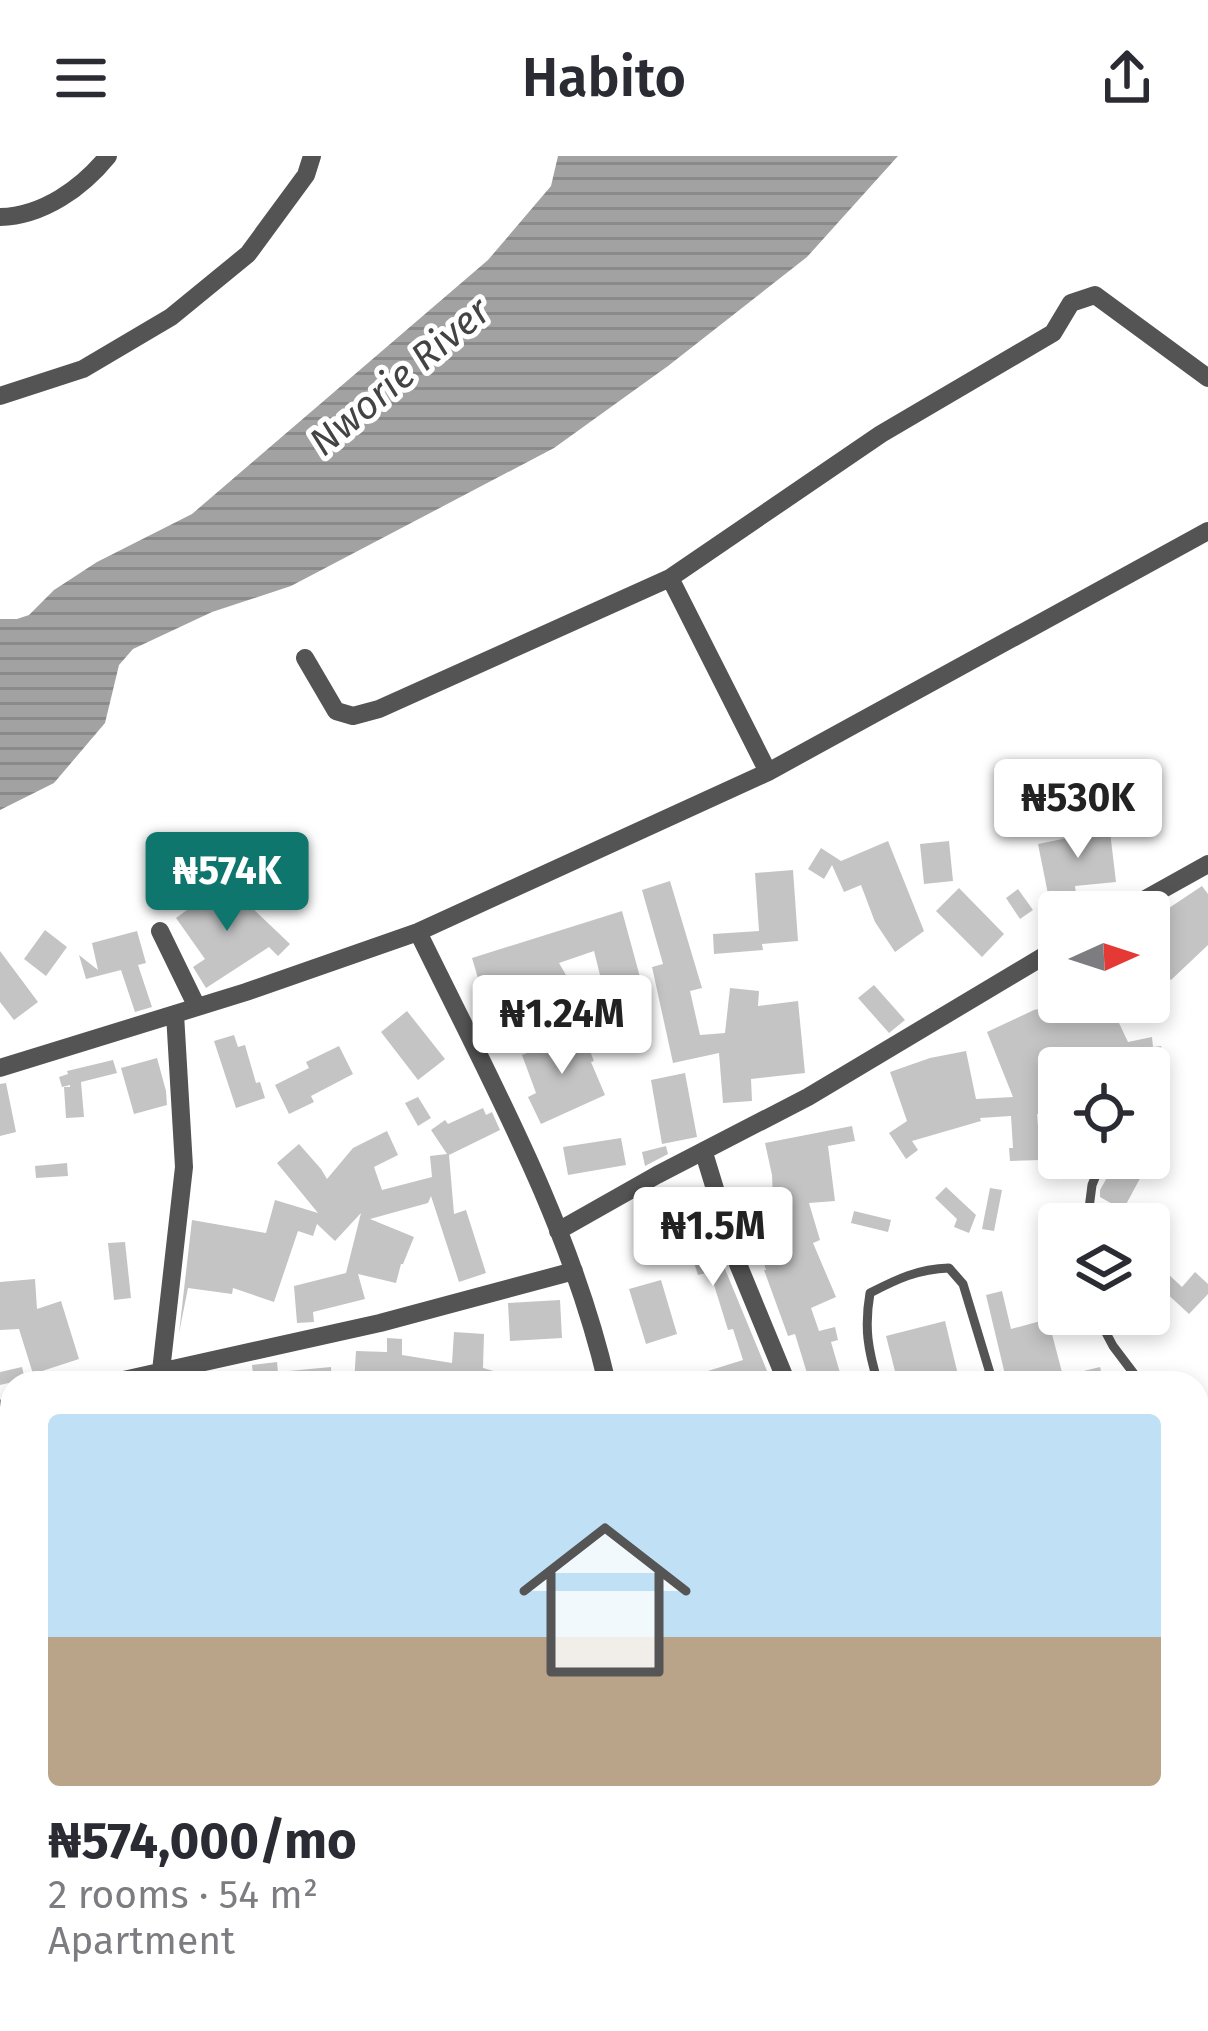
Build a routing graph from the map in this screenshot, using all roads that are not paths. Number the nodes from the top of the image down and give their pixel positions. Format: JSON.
{"nodes":[{"id":1,"x":108,"y":156,"type":"edge"},
{"id":2,"x":312,"y":156,"type":"edge"},
{"id":3,"x":0,"y":218,"type":"edge"},
{"id":4,"x":1208,"y":378,"type":"edge"},
{"id":5,"x":0,"y":396,"type":"edge"},
{"id":6,"x":1208,"y":531,"type":"edge"},
{"id":7,"x":670,"y":578,"type":"junction"},
{"id":8,"x":305,"y":658,"type":"dead end"},
{"id":9,"x":767,"y":772,"type":"junction"},
{"id":10,"x":1208,"y":864,"type":"edge"},
{"id":11,"x":1160,"y":891,"type":"edge"},
{"id":12,"x":160,"y":931,"type":"dead end"},
{"id":13,"x":418,"y":932,"type":"junction"},
{"id":14,"x":1038,"y":960,"type":"edge"},
{"id":15,"x":197,"y":1007,"type":"junction"},
{"id":16,"x":175,"y":1014,"type":"junction"},
{"id":17,"x":0,"y":1068,"type":"edge"},
{"id":18,"x":704,"y":1153,"type":"junction"},
{"id":19,"x":558,"y":1231,"type":"junction"},
{"id":20,"x":574,"y":1271,"type":"junction"},
{"id":21,"x":1107,"y":1335,"type":"edge"},
{"id":22,"x":161,"y":1371,"type":"joint"},
{"id":23,"x":603,"y":1371,"type":"edge"},
{"id":24,"x":782,"y":1371,"type":"edge"},
{"id":25,"x":874,"y":1371,"type":"edge"},
{"id":26,"x":989,"y":1371,"type":"edge"},
{"id":27,"x":1132,"y":1371,"type":"edge"}],
"edges":[{"from":1,"to":3,"type":"street"},
{"from":2,"to":5,"type":"street"},
{"from":4,"to":7,"type":"street"},
{"from":6,"to":9,"type":"street"},
{"from":7,"to":8,"type":"street"},
{"from":7,"to":9,"type":"street"},
{"from":9,"to":13,"type":"street"},
{"from":10,"to":11,"type":"street"},
{"from":12,"to":15,"type":"street"},
{"from":13,"to":15,"type":"street"},
{"from":13,"to":19,"type":"street"},
{"from":14,"to":18,"type":"street"},
{"from":15,"to":16,"type":"street"},
{"from":16,"to":17,"type":"street"},
{"from":16,"to":22,"type":"street"},
{"from":18,"to":19,"type":"street"},
{"from":18,"to":24,"type":"street"},
{"from":19,"to":20,"type":"street"},
{"from":20,"to":22,"type":"street"},
{"from":20,"to":23,"type":"street"},
{"from":21,"to":27,"type":"lane"},
{"from":25,"to":26,"type":"lane"}]}
